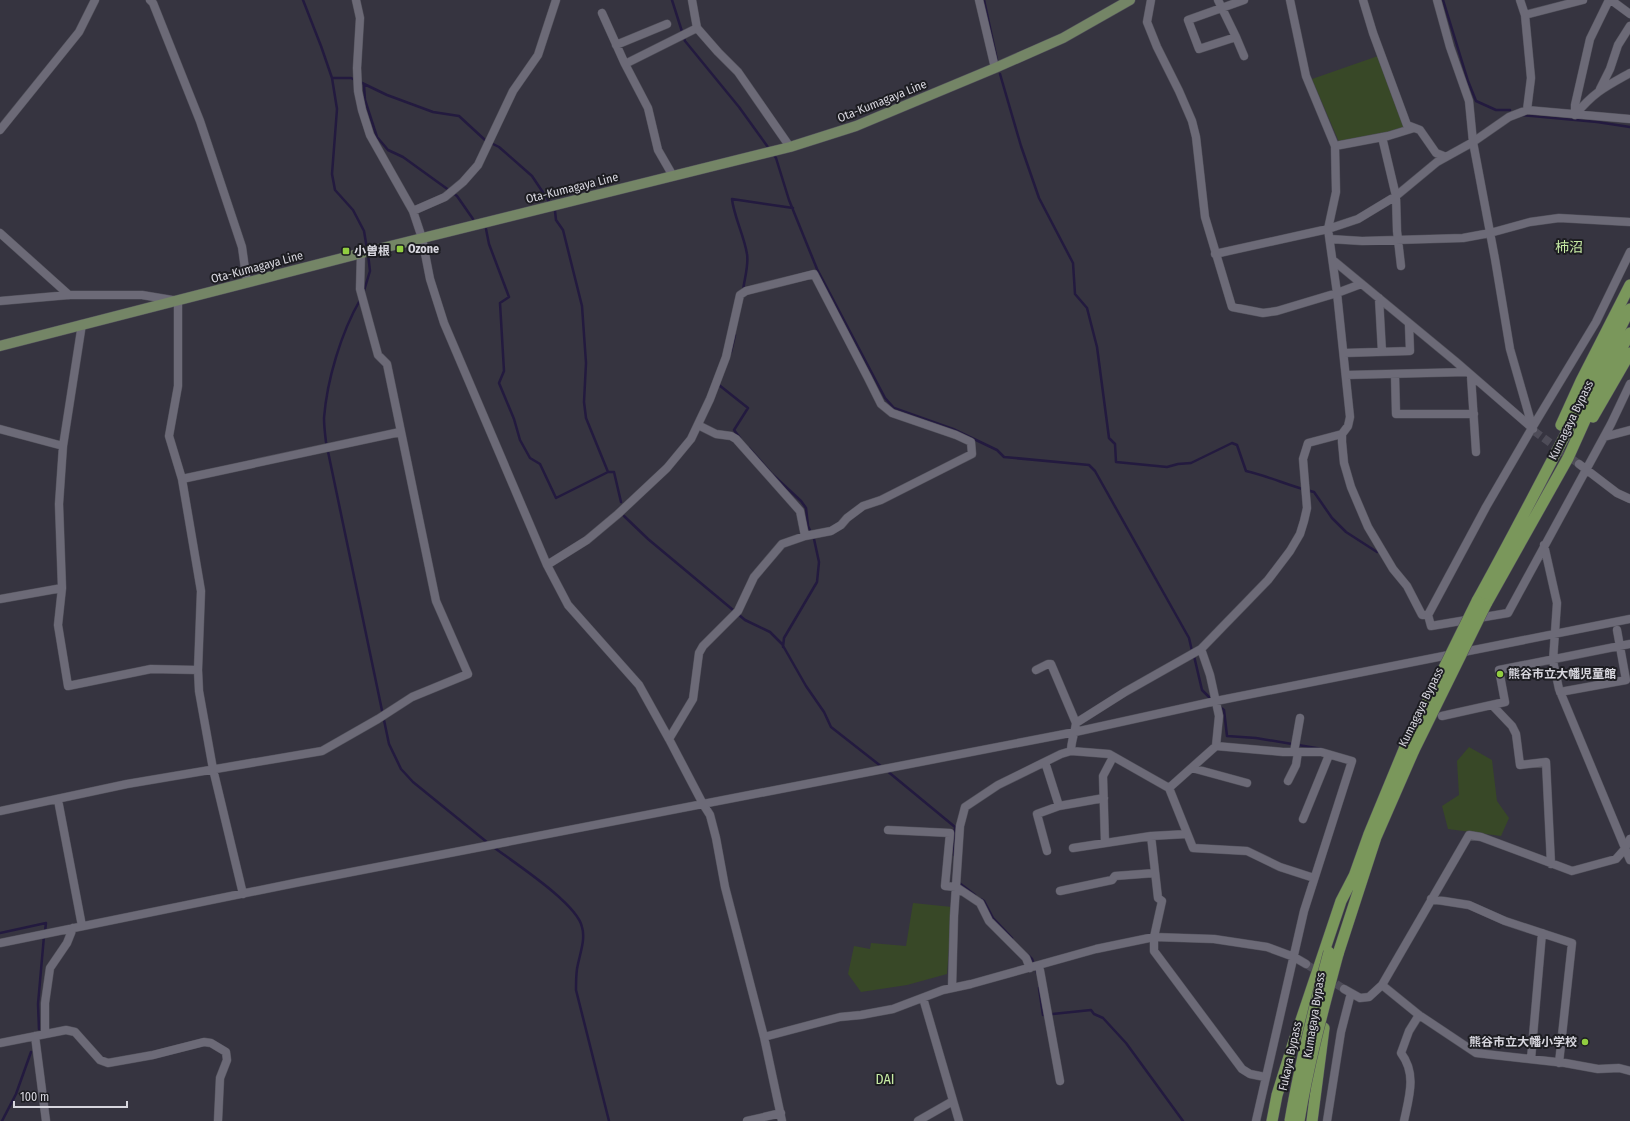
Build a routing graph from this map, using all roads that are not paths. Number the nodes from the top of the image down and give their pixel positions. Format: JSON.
{"nodes":[{"id":1,"x":95,"y":0,"type":"edge"},
{"id":2,"x":150,"y":0,"type":"edge"},
{"id":3,"x":356,"y":0,"type":"edge"},
{"id":4,"x":556,"y":0,"type":"edge"},
{"id":5,"x":692,"y":0,"type":"edge"},
{"id":6,"x":979,"y":0,"type":"edge"},
{"id":7,"x":1130,"y":0,"type":"edge"},
{"id":8,"x":1151,"y":0,"type":"edge"},
{"id":9,"x":1218,"y":0,"type":"edge"},
{"id":10,"x":1244,"y":0,"type":"edge"},
{"id":11,"x":1290,"y":0,"type":"edge"},
{"id":12,"x":1363,"y":0,"type":"edge"},
{"id":13,"x":1437,"y":0,"type":"edge"},
{"id":14,"x":1520,"y":0,"type":"edge"},
{"id":15,"x":1583,"y":0,"type":"edge"},
{"id":16,"x":1610,"y":0,"type":"edge"},
{"id":17,"x":1222,"y":8,"type":"junction"},
{"id":18,"x":602,"y":13,"type":"dead end"},
{"id":19,"x":1630,"y":14,"type":"edge"},
{"id":20,"x":1525,"y":15,"type":"junction"},
{"id":21,"x":667,"y":24,"type":"dead end"},
{"id":22,"x":1630,"y":26,"type":"edge"},
{"id":23,"x":697,"y":28,"type":"junction"},
{"id":24,"x":1236,"y":37,"type":"junction"},
{"id":25,"x":616,"y":45,"type":"junction"},
{"id":26,"x":1244,"y":56,"type":"dead end"},
{"id":27,"x":624,"y":64,"type":"junction"},
{"id":28,"x":995,"y":68,"type":"junction"},
{"id":29,"x":1630,"y":73,"type":"edge"},
{"id":30,"x":1600,"y":89,"type":"junction"},
{"id":31,"x":1527,"y":110,"type":"junction"},
{"id":32,"x":1575,"y":115,"type":"junction"},
{"id":33,"x":1630,"y":119,"type":"edge"},
{"id":34,"x":1414,"y":128,"type":"junction"},
{"id":35,"x":0,"y":130,"type":"edge"},
{"id":36,"x":1382,"y":138,"type":"junction"},
{"id":37,"x":1473,"y":142,"type":"junction"},
{"id":38,"x":1335,"y":146,"type":"junction"},
{"id":39,"x":790,"y":147,"type":"junction"},
{"id":40,"x":1446,"y":157,"type":"junction"},
{"id":41,"x":673,"y":176,"type":"junction"},
{"id":42,"x":1396,"y":196,"type":"junction"},
{"id":43,"x":413,"y":211,"type":"junction"},
{"id":44,"x":1630,"y":222,"type":"edge"},
{"id":45,"x":1328,"y":229,"type":"junction"},
{"id":46,"x":0,"y":233,"type":"edge"},
{"id":47,"x":1490,"y":233,"type":"junction"},
{"id":48,"x":422,"y":238,"type":"junction"},
{"id":49,"x":1330,"y":239,"type":"junction"},
{"id":50,"x":1398,"y":239,"type":"junction"},
{"id":51,"x":365,"y":252,"type":"junction"},
{"id":52,"x":1630,"y":252,"type":"edge"},
{"id":53,"x":1216,"y":254,"type":"junction"},
{"id":54,"x":1334,"y":261,"type":"junction"},
{"id":55,"x":1401,"y":266,"type":"dead end"},
{"id":56,"x":247,"y":283,"type":"junction"},
{"id":57,"x":1360,"y":284,"type":"junction"},
{"id":58,"x":1630,"y":285,"type":"edge"},
{"id":59,"x":1337,"y":293,"type":"junction"},
{"id":60,"x":68,"y":295,"type":"junction"},
{"id":61,"x":1378,"y":298,"type":"junction"},
{"id":62,"x":0,"y":301,"type":"edge"},
{"id":63,"x":178,"y":301,"type":"junction"},
{"id":64,"x":1630,"y":309,"type":"edge"},
{"id":65,"x":82,"y":324,"type":"junction"},
{"id":66,"x":1409,"y":325,"type":"junction"},
{"id":67,"x":1630,"y":332,"type":"edge"},
{"id":68,"x":0,"y":346,"type":"edge"},
{"id":69,"x":1382,"y":352,"type":"junction"},
{"id":70,"x":1344,"y":353,"type":"junction"},
{"id":71,"x":1630,"y":353,"type":"edge"},
{"id":72,"x":1395,"y":374,"type":"junction"},
{"id":73,"x":1469,"y":374,"type":"junction"},
{"id":74,"x":1346,"y":375,"type":"junction"},
{"id":75,"x":1630,"y":384,"type":"edge"},
{"id":76,"x":1474,"y":414,"type":"junction"},
{"id":77,"x":698,"y":425,"type":"junction"},
{"id":78,"x":0,"y":429,"type":"edge"},
{"id":79,"x":1533,"y":430,"type":"junction"},
{"id":80,"x":1630,"y":430,"type":"edge"},
{"id":81,"x":400,"y":432,"type":"junction"},
{"id":82,"x":1342,"y":434,"type":"junction"},
{"id":83,"x":1604,"y":436,"type":"junction"},
{"id":84,"x":63,"y":446,"type":"junction"},
{"id":85,"x":1476,"y":452,"type":"dead end"},
{"id":86,"x":1568,"y":458,"type":"junction"},
{"id":87,"x":1582,"y":466,"type":"junction"},
{"id":88,"x":182,"y":479,"type":"junction"},
{"id":89,"x":1630,"y":499,"type":"edge"},
{"id":90,"x":1530,"y":504,"type":"junction"},
{"id":91,"x":806,"y":536,"type":"junction"},
{"id":92,"x":1544,"y":545,"type":"junction"},
{"id":93,"x":547,"y":565,"type":"junction"},
{"id":94,"x":62,"y":588,"type":"junction"},
{"id":95,"x":0,"y":599,"type":"edge"},
{"id":96,"x":1481,"y":603,"type":"junction"},
{"id":97,"x":1428,"y":615,"type":"junction"},
{"id":98,"x":1630,"y":619,"type":"edge"},
{"id":99,"x":1617,"y":630,"type":"dead end"},
{"id":100,"x":1555,"y":634,"type":"junction"},
{"id":101,"x":1630,"y":644,"type":"edge"},
{"id":102,"x":1620,"y":646,"type":"junction"},
{"id":103,"x":1199,"y":650,"type":"junction"},
{"id":104,"x":1553,"y":660,"type":"junction"},
{"id":105,"x":198,"y":670,"type":"junction"},
{"id":106,"x":1036,"y":670,"type":"dead end"},
{"id":107,"x":1560,"y":692,"type":"junction"},
{"id":108,"x":1217,"y":701,"type":"junction"},
{"id":109,"x":1492,"y":705,"type":"junction"},
{"id":110,"x":1442,"y":716,"type":"dead end"},
{"id":111,"x":1300,"y":718,"type":"dead end"},
{"id":112,"x":1076,"y":723,"type":"junction"},
{"id":113,"x":1075,"y":732,"type":"junction"},
{"id":114,"x":669,"y":739,"type":"junction"},
{"id":115,"x":1216,"y":746,"type":"junction"},
{"id":116,"x":1409,"y":749,"type":"junction"},
{"id":117,"x":1071,"y":751,"type":"junction"},
{"id":118,"x":1296,"y":752,"type":"junction"},
{"id":119,"x":1330,"y":755,"type":"junction"},
{"id":120,"x":1113,"y":756,"type":"junction"},
{"id":121,"x":1045,"y":762,"type":"junction"},
{"id":122,"x":1192,"y":768,"type":"junction"},
{"id":123,"x":213,"y":769,"type":"junction"},
{"id":124,"x":1288,"y":781,"type":"dead end"},
{"id":125,"x":1247,"y":783,"type":"dead end"},
{"id":126,"x":1169,"y":788,"type":"junction"},
{"id":127,"x":1104,"y":798,"type":"junction"},
{"id":128,"x":58,"y":800,"type":"junction"},
{"id":129,"x":703,"y":804,"type":"junction"},
{"id":130,"x":1059,"y":806,"type":"junction"},
{"id":131,"x":0,"y":811,"type":"edge"},
{"id":132,"x":1303,"y":819,"type":"dead end"},
{"id":133,"x":888,"y":830,"type":"dead end"},
{"id":134,"x":1187,"y":834,"type":"junction"},
{"id":135,"x":1151,"y":836,"type":"junction"},
{"id":136,"x":1630,"y":839,"type":"edge"},
{"id":137,"x":1106,"y":843,"type":"junction"},
{"id":138,"x":1073,"y":848,"type":"dead end"},
{"id":139,"x":1624,"y":850,"type":"junction"},
{"id":140,"x":1046,"y":851,"type":"dead end"},
{"id":141,"x":1630,"y":860,"type":"edge"},
{"id":142,"x":1551,"y":864,"type":"junction"},
{"id":143,"x":1356,"y":872,"type":"junction"},
{"id":144,"x":1155,"y":873,"type":"junction"},
{"id":145,"x":1314,"y":878,"type":"junction"},
{"id":146,"x":956,"y":886,"type":"junction"},
{"id":147,"x":1060,"y":891,"type":"dead end"},
{"id":148,"x":243,"y":894,"type":"junction"},
{"id":149,"x":1431,"y":899,"type":"junction"},
{"id":150,"x":82,"y":926,"type":"junction"},
{"id":151,"x":73,"y":928,"type":"junction"},
{"id":152,"x":1542,"y":933,"type":"junction"},
{"id":153,"x":1154,"y":937,"type":"junction"},
{"id":154,"x":0,"y":943,"type":"edge"},
{"id":155,"x":1333,"y":953,"type":"junction"},
{"id":156,"x":1294,"y":957,"type":"junction"},
{"id":157,"x":1306,"y":964,"type":"tunnel mouth"},
{"id":158,"x":1038,"y":966,"type":"junction"},
{"id":159,"x":1030,"y":968,"type":"junction"},
{"id":160,"x":1382,"y":985,"type":"junction"},
{"id":161,"x":952,"y":988,"type":"junction"},
{"id":162,"x":923,"y":998,"type":"junction"},
{"id":163,"x":1418,"y":1015,"type":"junction"},
{"id":164,"x":45,"y":1034,"type":"junction"},
{"id":165,"x":35,"y":1036,"type":"junction"},
{"id":166,"x":764,"y":1037,"type":"junction"},
{"id":167,"x":0,"y":1043,"type":"edge"},
{"id":168,"x":1531,"y":1059,"type":"junction"},
{"id":169,"x":1559,"y":1063,"type":"junction"},
{"id":170,"x":1630,"y":1071,"type":"edge"},
{"id":171,"x":1265,"y":1077,"type":"junction"},
{"id":172,"x":1060,"y":1081,"type":"dead end"},
{"id":173,"x":953,"y":1101,"type":"junction"},
{"id":174,"x":782,"y":1117,"type":"edge"},
{"id":175,"x":46,"y":1121,"type":"edge"},
{"id":176,"x":218,"y":1121,"type":"edge"},
{"id":177,"x":747,"y":1121,"type":"edge"},
{"id":178,"x":918,"y":1121,"type":"edge"},
{"id":179,"x":959,"y":1121,"type":"edge"},
{"id":180,"x":1256,"y":1121,"type":"edge"},
{"id":181,"x":1272,"y":1121,"type":"edge"},
{"id":182,"x":1290,"y":1121,"type":"edge"},
{"id":183,"x":1299,"y":1121,"type":"edge"},
{"id":184,"x":1312,"y":1121,"type":"edge"},
{"id":185,"x":1327,"y":1121,"type":"edge"},
{"id":186,"x":1404,"y":1121,"type":"edge"}],
"edges":[{"from":1,"to":35,"type":"street"},
{"from":2,"to":56,"type":"street"},
{"from":3,"to":43,"type":"street"},
{"from":4,"to":43,"type":"street"},
{"from":5,"to":23,"type":"street"},
{"from":6,"to":28,"type":"street"},
{"from":7,"to":28,"type":"main road","name":"Ota-Kumagaya Line"},
{"from":8,"to":53,"type":"street"},
{"from":9,"to":17,"type":"street"},
{"from":10,"to":17,"type":"street"},
{"from":11,"to":38,"type":"street"},
{"from":12,"to":34,"type":"street"},
{"from":13,"to":37,"type":"street"},
{"from":14,"to":20,"type":"street"},
{"from":15,"to":20,"type":"street"},
{"from":16,"to":19,"type":"street"},
{"from":16,"to":32,"type":"street"},
{"from":17,"to":24,"type":"street"},
{"from":17,"to":24,"type":"street"},
{"from":18,"to":25,"type":"street"},
{"from":20,"to":31,"type":"street"},
{"from":21,"to":25,"type":"street"},
{"from":22,"to":30,"type":"street"},
{"from":23,"to":27,"type":"street"},
{"from":23,"to":39,"type":"street"},
{"from":24,"to":26,"type":"street"},
{"from":25,"to":27,"type":"street"},
{"from":27,"to":41,"type":"street"},
{"from":28,"to":39,"type":"main road","name":"Ota-Kumagaya Line"},
{"from":29,"to":30,"type":"street"},
{"from":30,"to":32,"type":"street"},
{"from":31,"to":32,"type":"street"},
{"from":31,"to":37,"type":"street"},
{"from":32,"to":33,"type":"street"},
{"from":34,"to":36,"type":"street"},
{"from":34,"to":40,"type":"street"},
{"from":36,"to":38,"type":"street"},
{"from":36,"to":42,"type":"street"},
{"from":37,"to":40,"type":"street"},
{"from":37,"to":47,"type":"street"},
{"from":38,"to":45,"type":"street"},
{"from":39,"to":41,"type":"main road","name":"Ota-Kumagaya Line"},
{"from":40,"to":42,"type":"street"},
{"from":41,"to":48,"type":"main road","name":"Ota-Kumagaya Line"},
{"from":42,"to":45,"type":"street"},
{"from":42,"to":50,"type":"street"},
{"from":43,"to":48,"type":"street"},
{"from":44,"to":47,"type":"street"},
{"from":45,"to":49,"type":"street"},
{"from":45,"to":53,"type":"street"},
{"from":46,"to":60,"type":"street"},
{"from":47,"to":50,"type":"street"},
{"from":47,"to":79,"type":"street"},
{"from":48,"to":51,"type":"main road","name":"Ota-Kumagaya Line"},
{"from":48,"to":93,"type":"street"},
{"from":49,"to":50,"type":"street"},
{"from":49,"to":54,"type":"street"},
{"from":50,"to":55,"type":"street"},
{"from":51,"to":56,"type":"main road","name":"Ota-Kumagaya Line"},
{"from":51,"to":81,"type":"street"},
{"from":52,"to":79,"type":"street"},
{"from":53,"to":59,"type":"street"},
{"from":54,"to":57,"type":"street"},
{"from":54,"to":59,"type":"street"},
{"from":56,"to":63,"type":"main road","name":"Ota-Kumagaya Line"},
{"from":57,"to":59,"type":"street"},
{"from":57,"to":61,"type":"street"},
{"from":58,"to":90,"type":"highway"},
{"from":59,"to":70,"type":"street"},
{"from":60,"to":62,"type":"street"},
{"from":60,"to":63,"type":"street"},
{"from":61,"to":66,"type":"street"},
{"from":61,"to":69,"type":"street"},
{"from":63,"to":65,"type":"main road","name":"Ota-Kumagaya Line"},
{"from":63,"to":88,"type":"street"},
{"from":64,"to":90,"type":"highway","name":"Kumagaya Bypass"},
{"from":65,"to":68,"type":"main road","name":"Ota-Kumagaya Line"},
{"from":65,"to":84,"type":"street"},
{"from":66,"to":69,"type":"street"},
{"from":66,"to":73,"type":"street"},
{"from":67,"to":86,"type":"highway","name":"Kumagaya Bypass"},
{"from":69,"to":70,"type":"street"},
{"from":70,"to":74,"type":"street"},
{"from":71,"to":86,"type":"highway"},
{"from":72,"to":73,"type":"street"},
{"from":72,"to":74,"type":"street"},
{"from":72,"to":76,"type":"street"},
{"from":73,"to":76,"type":"street"},
{"from":73,"to":79,"type":"street"},
{"from":74,"to":82,"type":"street"},
{"from":75,"to":83,"type":"street"},
{"from":76,"to":85,"type":"street"},
{"from":77,"to":91,"type":"street"},
{"from":77,"to":91,"type":"street"},
{"from":77,"to":93,"type":"street"},
{"from":78,"to":84,"type":"street"},
{"from":79,"to":97,"type":"street"},
{"from":80,"to":83,"type":"street"},
{"from":81,"to":88,"type":"street"},
{"from":81,"to":123,"type":"street"},
{"from":82,"to":97,"type":"street"},
{"from":82,"to":103,"type":"street"},
{"from":83,"to":87,"type":"street"},
{"from":84,"to":94,"type":"street"},
{"from":86,"to":96,"type":"highway","name":"Kumagaya Bypass"},
{"from":87,"to":89,"type":"street"},
{"from":87,"to":92,"type":"street"},
{"from":88,"to":105,"type":"street"},
{"from":90,"to":96,"type":"highway","name":"Kumagaya Bypass"},
{"from":91,"to":114,"type":"street"},
{"from":92,"to":97,"type":"street"},
{"from":92,"to":100,"type":"street"},
{"from":93,"to":114,"type":"street"},
{"from":94,"to":95,"type":"street"},
{"from":94,"to":105,"type":"street"},
{"from":96,"to":116,"type":"highway","name":"Kumagaya Bypass","bridge":true},
{"from":98,"to":100,"type":"street"},
{"from":99,"to":102,"type":"street"},
{"from":100,"to":104,"type":"street"},
{"from":100,"to":108,"type":"street"},
{"from":101,"to":102,"type":"street"},
{"from":102,"to":104,"type":"street"},
{"from":102,"to":107,"type":"street"},
{"from":103,"to":108,"type":"street"},
{"from":103,"to":112,"type":"street"},
{"from":104,"to":107,"type":"street"},
{"from":104,"to":109,"type":"street"},
{"from":105,"to":123,"type":"street"},
{"from":106,"to":112,"type":"street"},
{"from":107,"to":139,"type":"street"},
{"from":108,"to":113,"type":"street"},
{"from":108,"to":115,"type":"street"},
{"from":109,"to":110,"type":"street"},
{"from":109,"to":142,"type":"street"},
{"from":111,"to":118,"type":"street"},
{"from":112,"to":113,"type":"street"},
{"from":113,"to":117,"type":"street"},
{"from":113,"to":129,"type":"street"},
{"from":114,"to":129,"type":"street"},
{"from":115,"to":118,"type":"street"},
{"from":115,"to":122,"type":"street"},
{"from":116,"to":143,"type":"highway","name":"Kumagaya Bypass"},
{"from":116,"to":155,"type":"highway","name":"Kumagaya Bypass"},
{"from":117,"to":120,"type":"street"},
{"from":117,"to":121,"type":"street"},
{"from":118,"to":119,"type":"street"},
{"from":118,"to":124,"type":"street"},
{"from":119,"to":132,"type":"street"},
{"from":119,"to":145,"type":"street"},
{"from":120,"to":126,"type":"street"},
{"from":120,"to":127,"type":"street"},
{"from":121,"to":130,"type":"street"},
{"from":121,"to":146,"type":"street"},
{"from":122,"to":125,"type":"street"},
{"from":122,"to":126,"type":"street"},
{"from":123,"to":128,"type":"street"},
{"from":123,"to":148,"type":"street"},
{"from":126,"to":134,"type":"street"},
{"from":127,"to":130,"type":"street"},
{"from":127,"to":137,"type":"street"},
{"from":128,"to":131,"type":"street"},
{"from":128,"to":150,"type":"street"},
{"from":129,"to":148,"type":"street"},
{"from":129,"to":166,"type":"street"},
{"from":130,"to":140,"type":"street"},
{"from":133,"to":146,"type":"street"},
{"from":134,"to":135,"type":"street"},
{"from":134,"to":145,"type":"street"},
{"from":135,"to":137,"type":"street"},
{"from":135,"to":144,"type":"street"},
{"from":136,"to":139,"type":"street"},
{"from":137,"to":138,"type":"street"},
{"from":139,"to":141,"type":"street"},
{"from":139,"to":142,"type":"street"},
{"from":142,"to":149,"type":"street"},
{"from":143,"to":155,"type":"highway","name":"Kumagaya Bypass"},
{"from":143,"to":181,"type":"highway"},
{"from":144,"to":147,"type":"street"},
{"from":144,"to":153,"type":"street"},
{"from":145,"to":156,"type":"street"},
{"from":146,"to":159,"type":"street"},
{"from":146,"to":161,"type":"street"},
{"from":148,"to":150,"type":"street"},
{"from":149,"to":152,"type":"street"},
{"from":149,"to":160,"type":"street"},
{"from":150,"to":151,"type":"street"},
{"from":151,"to":154,"type":"street"},
{"from":151,"to":164,"type":"street"},
{"from":152,"to":168,"type":"street"},
{"from":152,"to":169,"type":"street"},
{"from":153,"to":156,"type":"street"},
{"from":153,"to":158,"type":"street"},
{"from":153,"to":171,"type":"street"},
{"from":155,"to":182,"type":"highway","name":"Fukaya Bypass","bridge":true},
{"from":155,"to":183,"type":"highway","name":"Fukaya Bypass","bridge":true},
{"from":155,"to":184,"type":"highway","name":"Kumagaya Bypass","bridge":true},
{"from":156,"to":157,"type":"street"},
{"from":156,"to":171,"type":"street"},
{"from":158,"to":159,"type":"street"},
{"from":158,"to":172,"type":"street"},
{"from":159,"to":161,"type":"street"},
{"from":160,"to":163,"type":"street"},
{"from":160,"to":185,"type":"street"},
{"from":161,"to":162,"type":"street"},
{"from":162,"to":166,"type":"street"},
{"from":162,"to":173,"type":"street"},
{"from":163,"to":168,"type":"street"},
{"from":163,"to":186,"type":"street"},
{"from":164,"to":165,"type":"street"},
{"from":164,"to":176,"type":"street"},
{"from":165,"to":167,"type":"street"},
{"from":165,"to":175,"type":"street"},
{"from":166,"to":174,"type":"street"},
{"from":168,"to":169,"type":"street"},
{"from":169,"to":170,"type":"street"},
{"from":171,"to":180,"type":"street"},
{"from":173,"to":178,"type":"street"},
{"from":173,"to":179,"type":"street"},
{"from":174,"to":177,"type":"street"}]}
